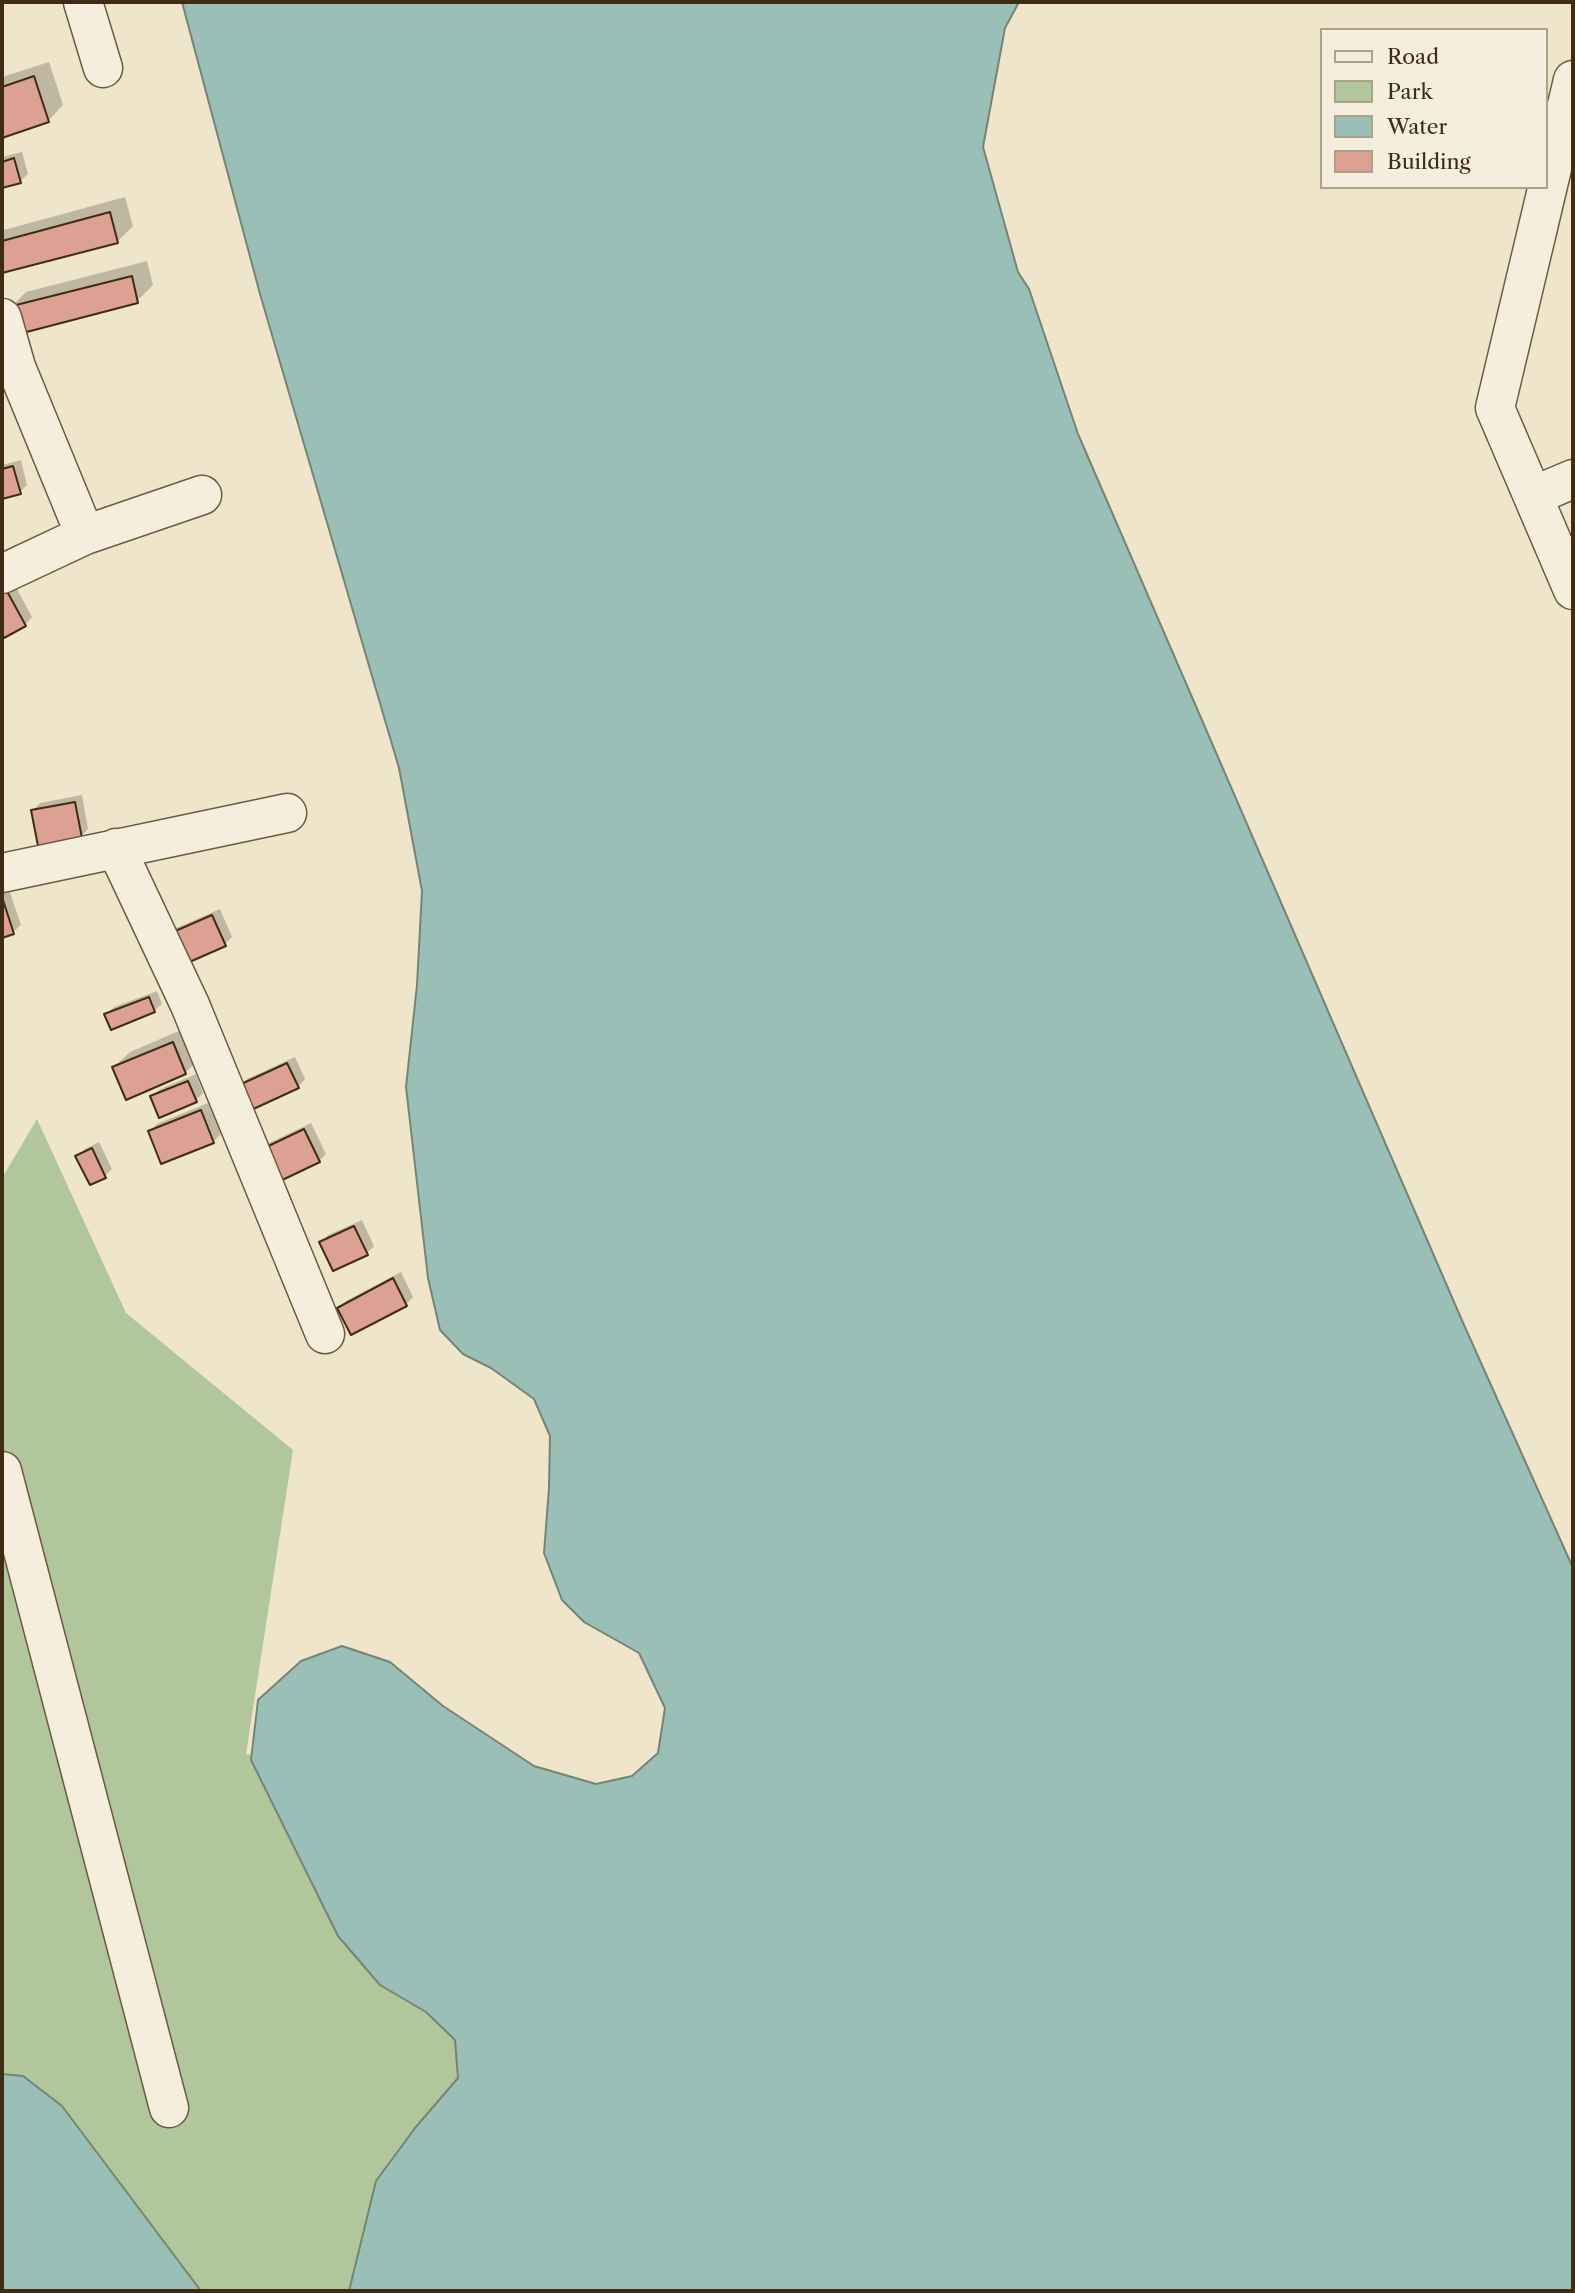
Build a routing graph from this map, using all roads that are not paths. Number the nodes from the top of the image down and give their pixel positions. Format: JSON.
{"nodes":[{"id":1,"x":83,"y":2,"type":"edge"},
{"id":2,"x":103,"y":68,"type":"dead end"},
{"id":3,"x":1573,"y":80,"type":"edge"},
{"id":4,"x":2,"y":318,"type":"edge"},
{"id":5,"x":1573,"y":480,"type":"edge"},
{"id":6,"x":202,"y":495,"type":"dead end"},
{"id":7,"x":1533,"y":496,"type":"junction"},
{"id":8,"x":85,"y":535,"type":"junction"},
{"id":9,"x":2,"y":574,"type":"edge"},
{"id":10,"x":1573,"y":590,"type":"edge"},
{"id":11,"x":287,"y":813,"type":"dead end"},
{"id":12,"x":116,"y":848,"type":"junction"},
{"id":13,"x":2,"y":873,"type":"edge"},
{"id":14,"x":324,"y":1334,"type":"dead end"},
{"id":15,"x":2,"y":1471,"type":"edge"},
{"id":16,"x":170,"y":2108,"type":"dead end"}],
"edges":[{"from":1,"to":2,"type":"street"},
{"from":3,"to":7,"type":"street"},
{"from":4,"to":8,"type":"street"},
{"from":5,"to":7,"type":"street"},
{"from":6,"to":8,"type":"street"},
{"from":7,"to":10,"type":"street"},
{"from":8,"to":9,"type":"street"},
{"from":11,"to":12,"type":"street"},
{"from":12,"to":13,"type":"street"},
{"from":12,"to":14,"type":"street"},
{"from":15,"to":16,"type":"street"}]}
